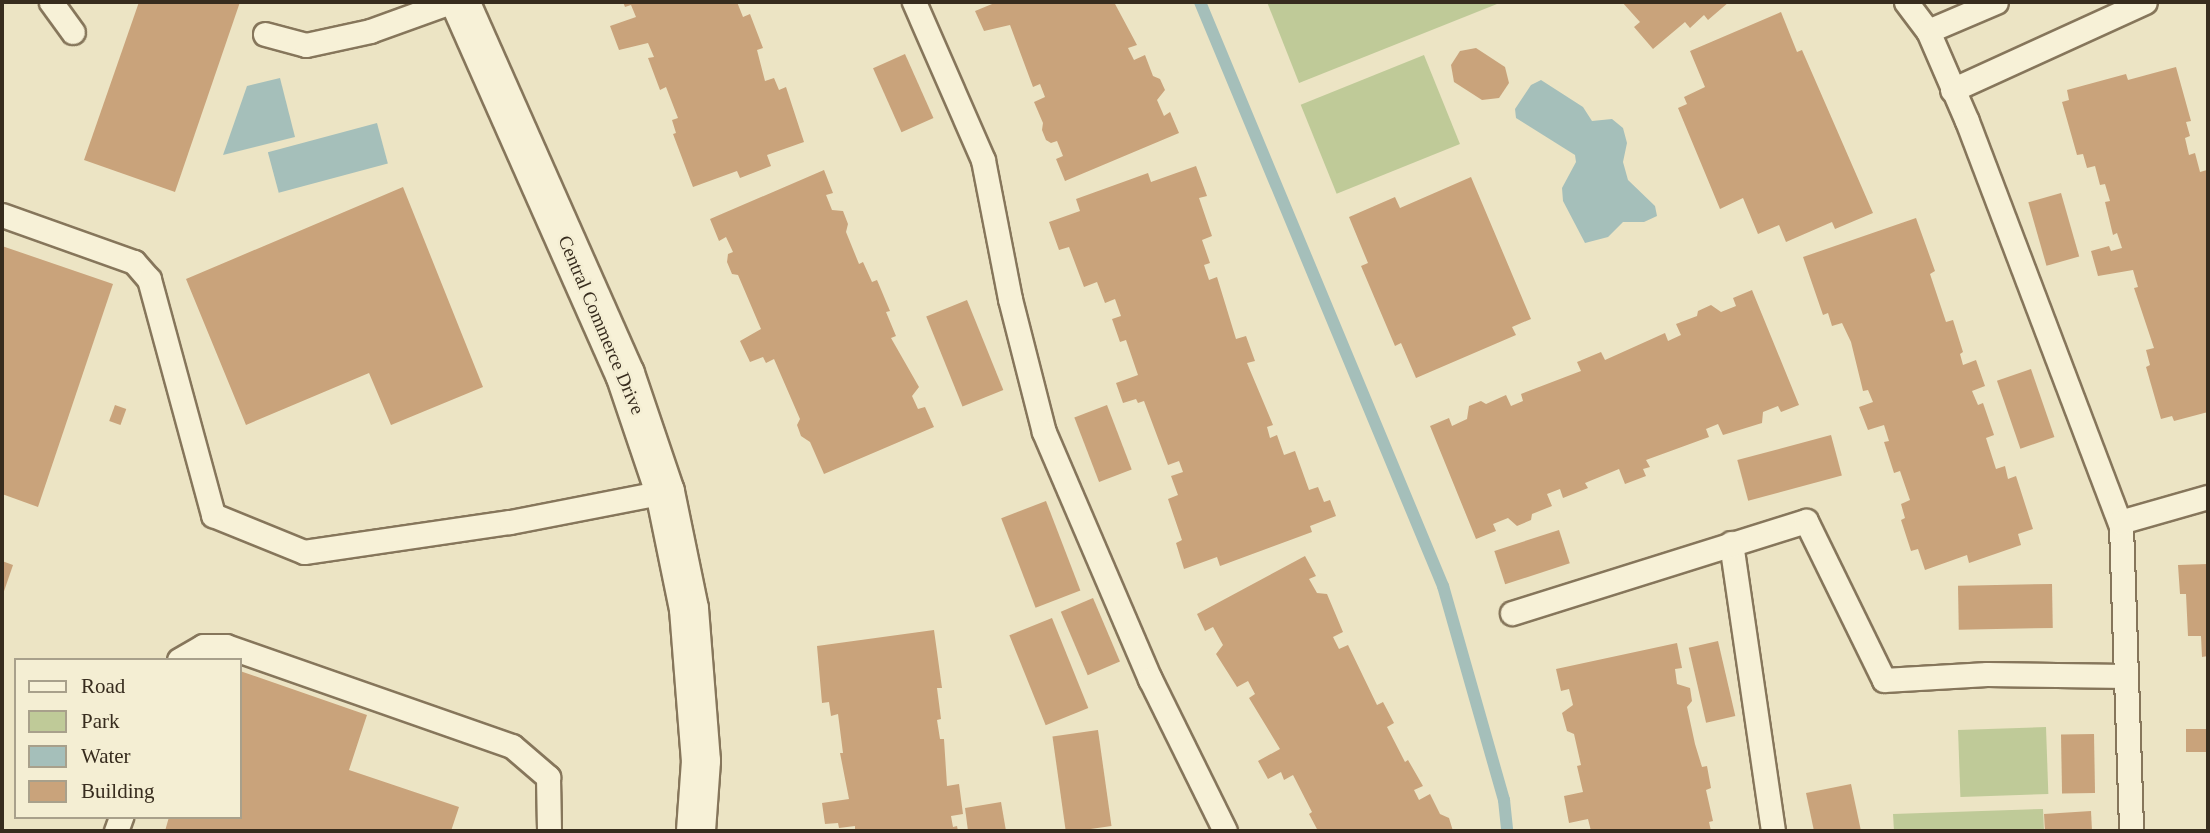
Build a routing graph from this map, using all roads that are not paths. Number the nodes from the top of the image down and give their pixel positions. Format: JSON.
{"nodes":[{"id":1,"x":51,"y":2,"type":"edge"},
{"id":2,"x":450,"y":2,"type":"edge"},
{"id":3,"x":460,"y":2,"type":"edge"},
{"id":4,"x":914,"y":2,"type":"edge"},
{"id":5,"x":1906,"y":2,"type":"edge"},
{"id":6,"x":1996,"y":2,"type":"edge"},
{"id":7,"x":2145,"y":2,"type":"edge"},
{"id":8,"x":1928,"y":30,"type":"junction"},
{"id":9,"x":73,"y":32,"type":"dead end"},
{"id":10,"x":265,"y":34,"type":"dead end"},
{"id":11,"x":1952,"y":90,"type":"junction"},
{"id":12,"x":2,"y":215,"type":"edge"},
{"id":13,"x":665,"y":492,"type":"junction"},
{"id":14,"x":2208,"y":497,"type":"edge"},
{"id":15,"x":2120,"y":523,"type":"junction"},
{"id":16,"x":1731,"y":543,"type":"junction"},
{"id":17,"x":1512,"y":613,"type":"dead end"},
{"id":18,"x":182,"y":658,"type":"edge"},
{"id":19,"x":2126,"y":676,"type":"junction"},
{"id":20,"x":549,"y":831,"type":"edge"},
{"id":21,"x":696,"y":831,"type":"edge"},
{"id":22,"x":1225,"y":831,"type":"edge"},
{"id":23,"x":1773,"y":831,"type":"edge"},
{"id":24,"x":2131,"y":831,"type":"edge"}],
"edges":[{"from":1,"to":9,"type":"lane"},
{"from":2,"to":10,"type":"lane"},
{"from":3,"to":13,"type":"street","name":"Central Commerce Drive"},
{"from":4,"to":22,"type":"lane"},
{"from":5,"to":8,"type":"lane"},
{"from":6,"to":8,"type":"lane"},
{"from":7,"to":11,"type":"lane"},
{"from":8,"to":11,"type":"lane"},
{"from":11,"to":15,"type":"lane"},
{"from":12,"to":13,"type":"lane"},
{"from":13,"to":21,"type":"street","name":"Central Commerce Drive"},
{"from":14,"to":15,"type":"lane"},
{"from":15,"to":19,"type":"lane"},
{"from":16,"to":17,"type":"lane"},
{"from":16,"to":19,"type":"lane"},
{"from":16,"to":23,"type":"lane"},
{"from":18,"to":20,"type":"lane"},
{"from":19,"to":24,"type":"lane"}]}
